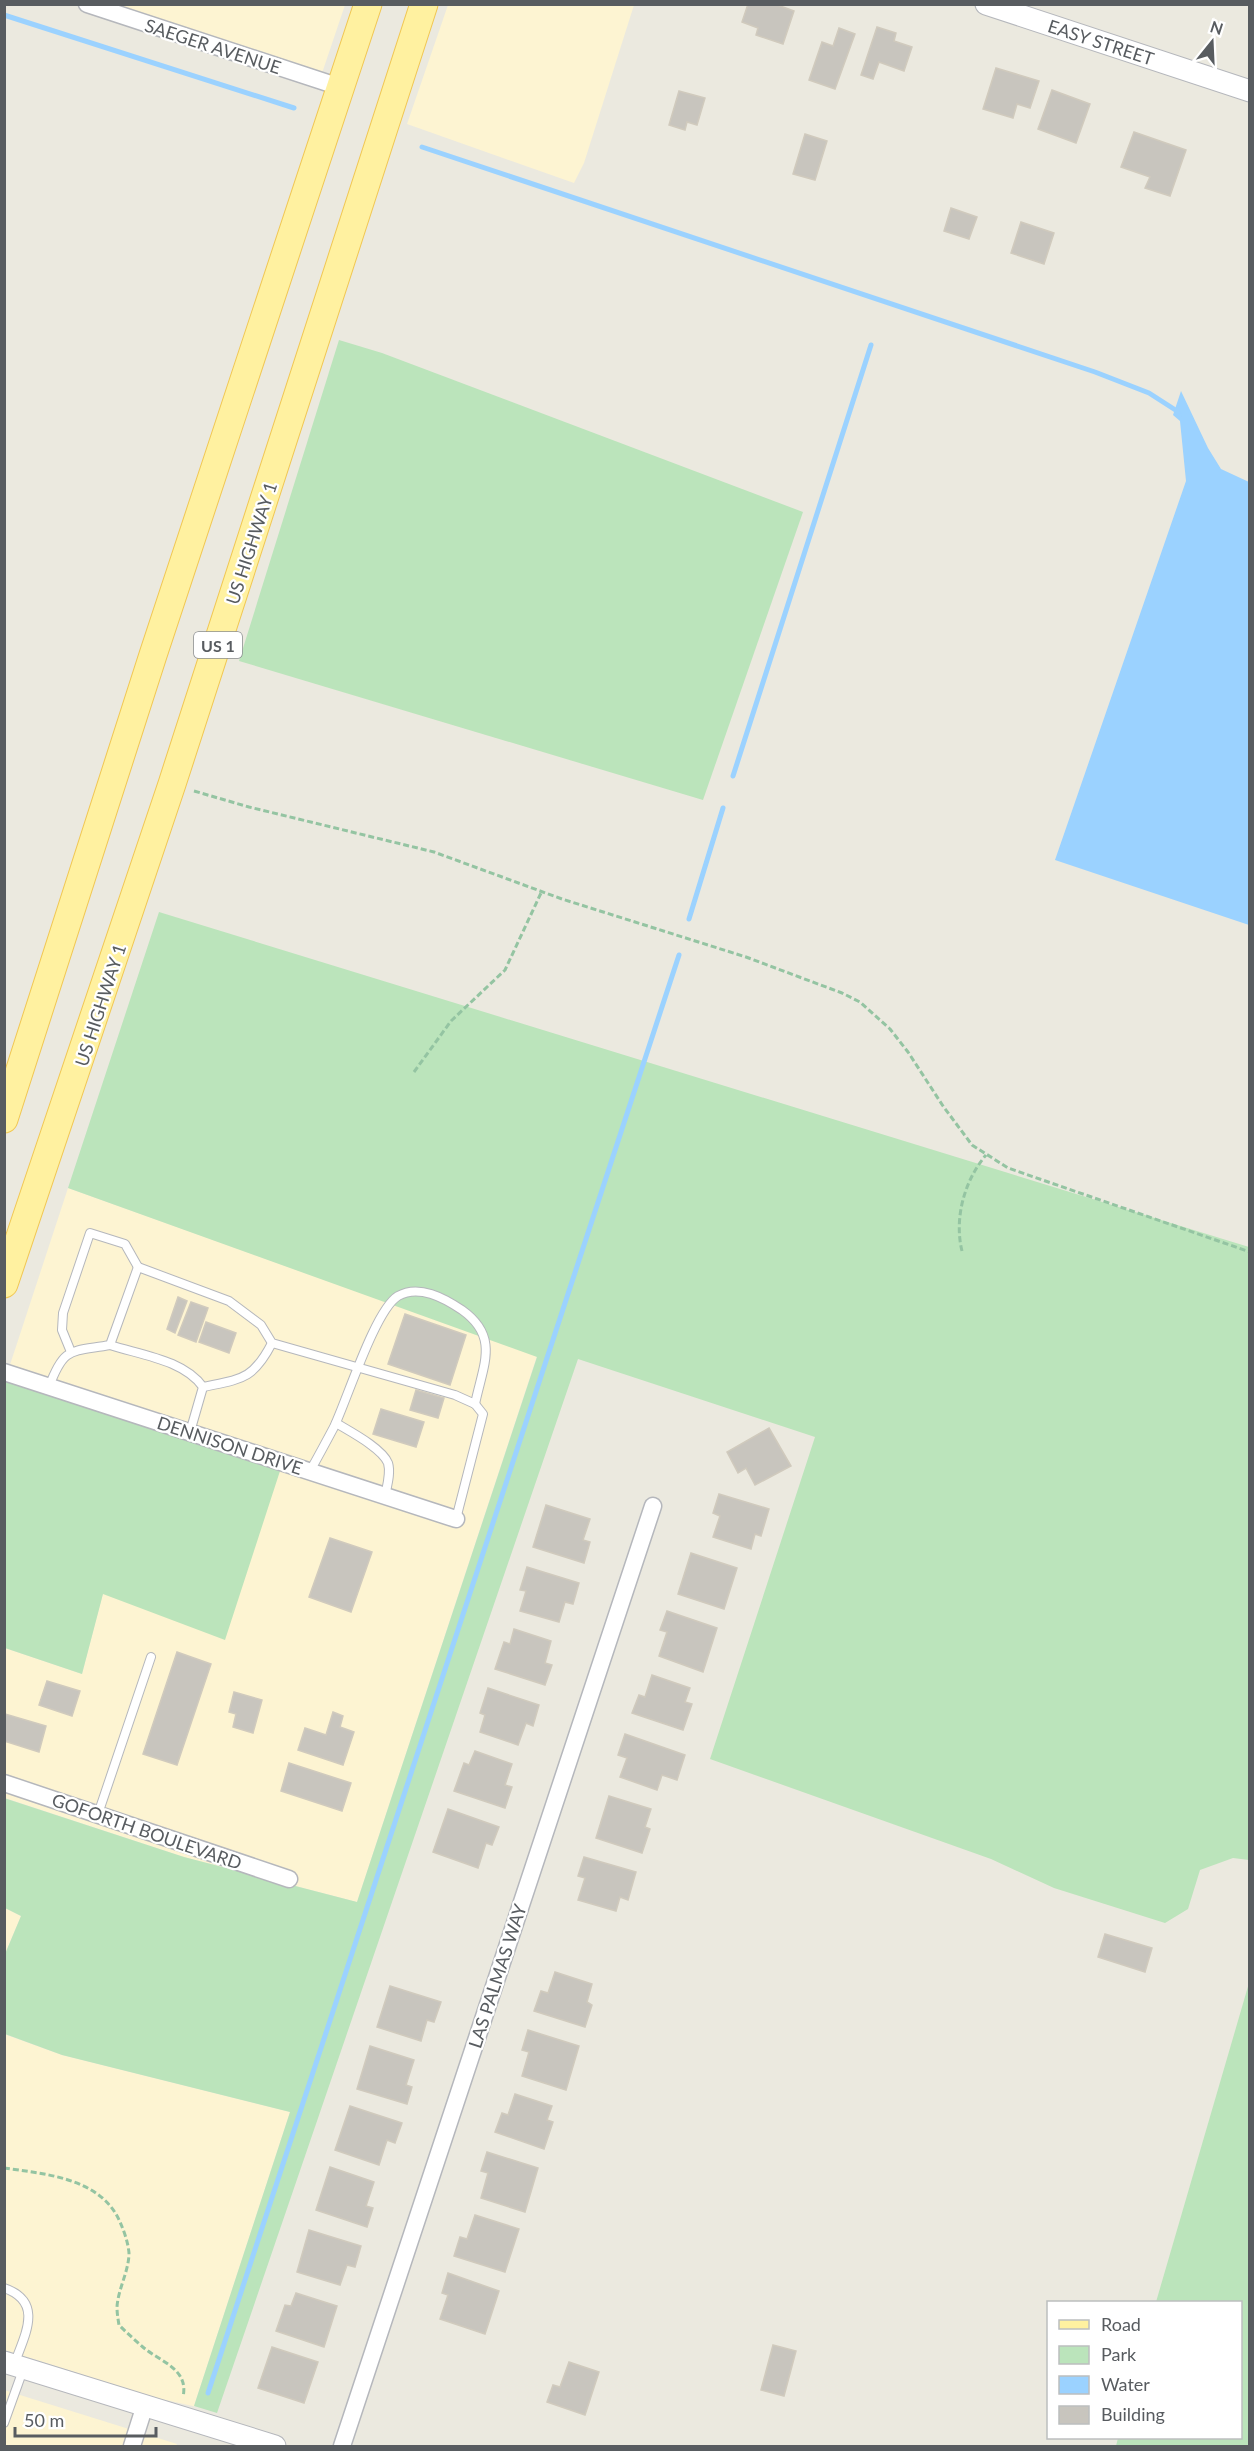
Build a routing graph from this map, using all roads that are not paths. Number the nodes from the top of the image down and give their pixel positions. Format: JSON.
{"nodes":[{"id":1,"x":87,"y":4,"type":"edge"},
{"id":2,"x":368,"y":4,"type":"edge"},
{"id":3,"x":424,"y":4,"type":"edge"},
{"id":4,"x":986,"y":4,"type":"edge"},
{"id":5,"x":339,"y":87,"type":"junction"},
{"id":6,"x":1250,"y":91,"type":"edge"},
{"id":7,"x":4,"y":1119,"type":"edge"},
{"id":8,"x":138,"y":1267,"type":"junction"},
{"id":9,"x":4,"y":1284,"type":"edge"},
{"id":10,"x":272,"y":1343,"type":"junction"},
{"id":11,"x":110,"y":1345,"type":"junction"},
{"id":12,"x":70,"y":1352,"type":"junction"},
{"id":13,"x":358,"y":1367,"type":"junction"},
{"id":14,"x":4,"y":1372,"type":"edge"},
{"id":15,"x":49,"y":1387,"type":"junction"},
{"id":16,"x":203,"y":1388,"type":"junction"},
{"id":17,"x":475,"y":1404,"type":"junction"},
{"id":18,"x":336,"y":1423,"type":"junction"},
{"id":19,"x":190,"y":1432,"type":"junction"},
{"id":20,"x":310,"y":1471,"type":"junction"},
{"id":21,"x":385,"y":1496,"type":"junction"},
{"id":22,"x":652,"y":1506,"type":"dead end"},
{"id":23,"x":456,"y":1519,"type":"joint"},
{"id":24,"x":151,"y":1657,"type":"dead end"},
{"id":25,"x":4,"y":1783,"type":"edge"},
{"id":26,"x":98,"y":1814,"type":"junction"},
{"id":27,"x":289,"y":1879,"type":"dead end"},
{"id":28,"x":4,"y":2288,"type":"edge"},
{"id":29,"x":14,"y":2365,"type":"edge"},
{"id":30,"x":146,"y":2405,"type":"junction"},
{"id":31,"x":4,"y":2423,"type":"edge"},
{"id":32,"x":132,"y":2446,"type":"edge"},
{"id":33,"x":275,"y":2446,"type":"edge"},
{"id":34,"x":342,"y":2446,"type":"edge"}],
"edges":[{"from":1,"to":5,"type":"street","name":"SAEGER AVENUE"},
{"from":2,"to":5,"type":"main road"},
{"from":3,"to":9,"type":"main road","name":"US HIGHWAY 1","number":"US 1"},
{"from":4,"to":6,"type":"street","name":"EASY STREET"},
{"from":5,"to":7,"type":"main road"},
{"from":8,"to":10,"type":"lane"},
{"from":8,"to":11,"type":"lane"},
{"from":8,"to":12,"type":"lane"},
{"from":10,"to":13,"type":"lane"},
{"from":10,"to":16,"type":"lane"},
{"from":11,"to":12,"type":"lane"},
{"from":11,"to":16,"type":"lane"},
{"from":12,"to":15,"type":"lane"},
{"from":13,"to":17,"type":"lane"},
{"from":13,"to":17,"type":"lane"},
{"from":13,"to":18,"type":"lane"},
{"from":14,"to":15,"type":"street","name":"DENNISON DRIVE"},
{"from":15,"to":19,"type":"street","name":"DENNISON DRIVE"},
{"from":16,"to":19,"type":"lane"},
{"from":17,"to":23,"type":"lane"},
{"from":18,"to":20,"type":"lane"},
{"from":18,"to":21,"type":"lane"},
{"from":19,"to":20,"type":"street","name":"DENNISON DRIVE"},
{"from":20,"to":21,"type":"street","name":"DENNISON DRIVE"},
{"from":21,"to":23,"type":"street","name":"DENNISON DRIVE"},
{"from":22,"to":34,"type":"street","name":"LAS PALMAS WAY"},
{"from":24,"to":26,"type":"lane"},
{"from":25,"to":26,"type":"street","name":"GOFORTH BOULEVARD"},
{"from":26,"to":27,"type":"street","name":"GOFORTH BOULEVARD"},
{"from":28,"to":29,"type":"lane"},
{"from":29,"to":30,"type":"street"},
{"from":29,"to":31,"type":"lane"},
{"from":30,"to":32,"type":"street"},
{"from":30,"to":33,"type":"street"}]}
